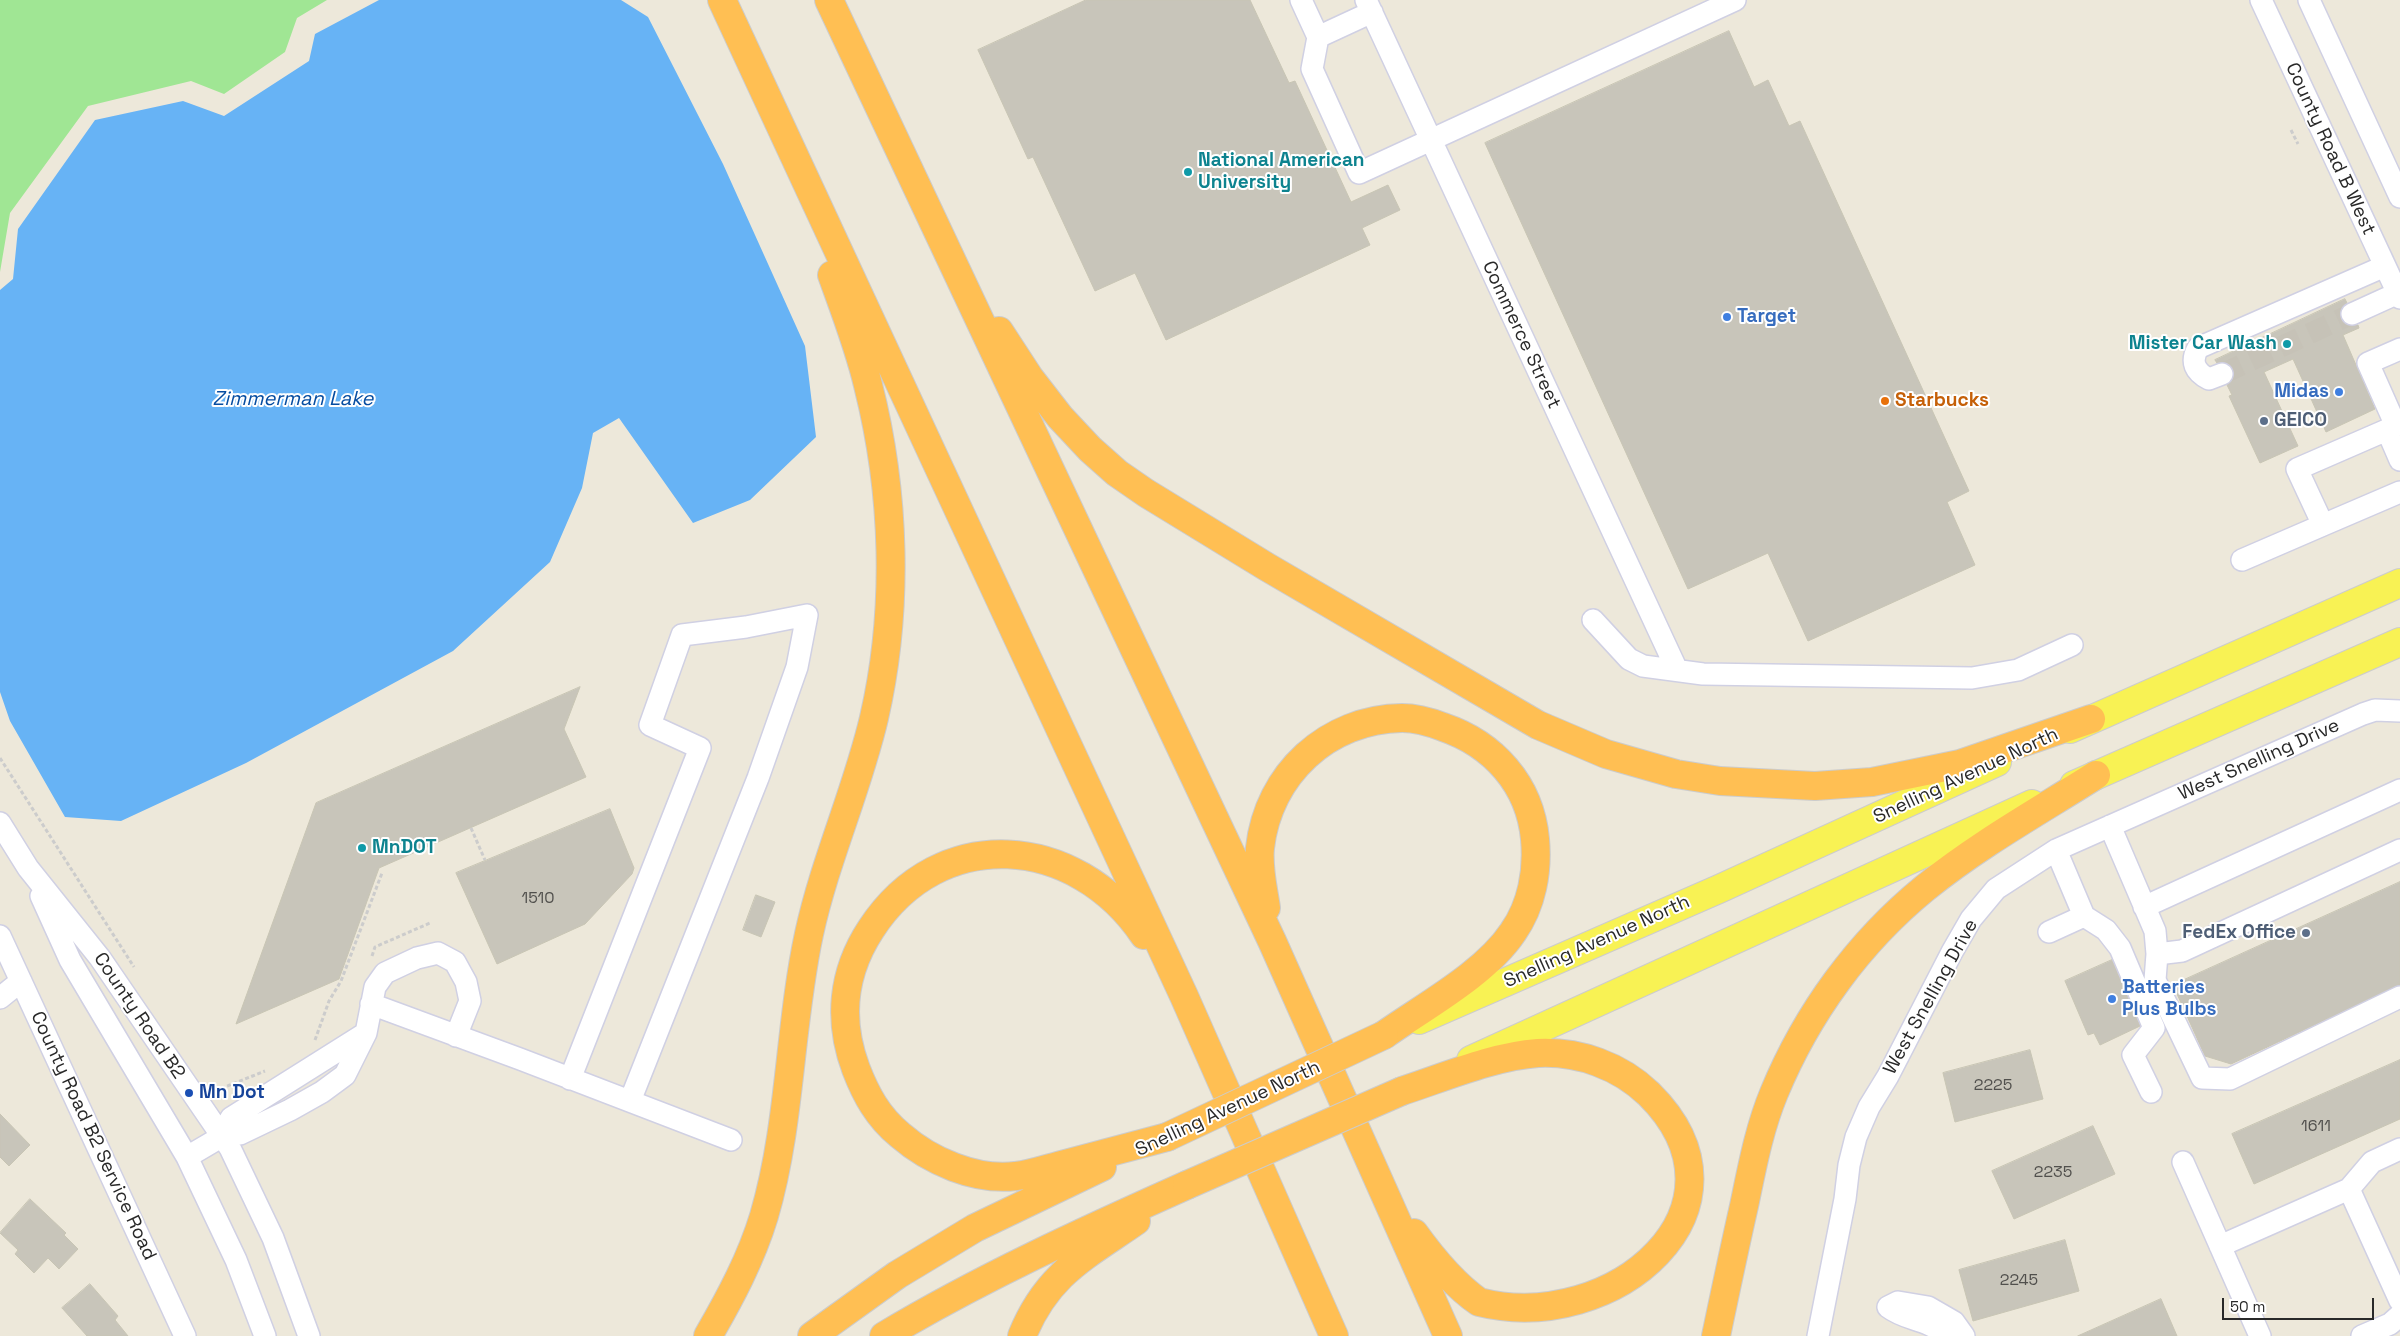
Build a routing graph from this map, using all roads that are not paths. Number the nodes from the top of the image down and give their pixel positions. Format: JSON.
{"nodes":[{"id":1,"x":722,"y":0,"type":"edge"},
{"id":2,"x":829,"y":0,"type":"edge"},
{"id":3,"x":1301,"y":0,"type":"edge"},
{"id":4,"x":1735,"y":0,"type":"edge"},
{"id":5,"x":2261,"y":0,"type":"edge"},
{"id":6,"x":2309,"y":0,"type":"edge"},
{"id":7,"x":1369,"y":6,"type":"edge"},
{"id":8,"x":1318,"y":37,"type":"junction"},
{"id":9,"x":1430,"y":139,"type":"junction"},
{"id":10,"x":908,"y":173,"type":"junction"},
{"id":11,"x":2399,"y":192,"type":"edge"},
{"id":12,"x":2385,"y":266,"type":"junction"},
{"id":13,"x":2399,"y":296,"type":"edge"},
{"id":14,"x":2352,"y":314,"type":"tunnel mouth"},
{"id":15,"x":2400,"y":349,"type":"edge"},
{"id":16,"x":2222,"y":374,"type":"tunnel mouth"},
{"id":17,"x":2387,"y":430,"type":"junction"},
{"id":18,"x":2400,"y":460,"type":"edge"},
{"id":19,"x":2400,"y":492,"type":"edge"},
{"id":20,"x":2324,"y":525,"type":"junction"},
{"id":21,"x":2242,"y":560,"type":"dead end"},
{"id":22,"x":2400,"y":583,"type":"edge"},
{"id":23,"x":1593,"y":620,"type":"dead end"},
{"id":24,"x":2400,"y":642,"type":"edge"},
{"id":25,"x":2072,"y":644,"type":"dead end"},
{"id":26,"x":1677,"y":670,"type":"junction"},
{"id":27,"x":2400,"y":711,"type":"edge"},
{"id":28,"x":2091,"y":719,"type":"junction"},
{"id":29,"x":2096,"y":775,"type":"junction"},
{"id":30,"x":2400,"y":790,"type":"edge"},
{"id":31,"x":0,"y":823,"type":"edge"},
{"id":32,"x":2110,"y":826,"type":"junction"},
{"id":33,"x":2056,"y":850,"type":"junction"},
{"id":34,"x":2400,"y":850,"type":"edge"},
{"id":35,"x":28,"y":868,"type":"junction"},
{"id":36,"x":2144,"y":907,"type":"junction"},
{"id":37,"x":2084,"y":916,"type":"junction"},
{"id":38,"x":2049,"y":932,"type":"dead end"},
{"id":39,"x":0,"y":936,"type":"edge"},
{"id":40,"x":1272,"y":941,"type":"junction"},
{"id":41,"x":2157,"y":954,"type":"junction"},
{"id":42,"x":2155,"y":980,"type":"junction"},
{"id":43,"x":21,"y":981,"type":"junction"},
{"id":44,"x":2136,"y":990,"type":"junction"},
{"id":45,"x":1184,"y":996,"type":"junction"},
{"id":46,"x":2400,"y":997,"type":"edge"},
{"id":47,"x":0,"y":998,"type":"edge"},
{"id":48,"x":371,"y":1004,"type":"junction"},
{"id":49,"x":1384,"y":1035,"type":"junction"},
{"id":50,"x":456,"y":1036,"type":"junction"},
{"id":51,"x":570,"y":1080,"type":"junction"},
{"id":52,"x":1402,"y":1091,"type":"junction"},
{"id":53,"x":2151,"y":1092,"type":"dead end"},
{"id":54,"x":630,"y":1101,"type":"junction"},
{"id":55,"x":221,"y":1137,"type":"junction"},
{"id":56,"x":1167,"y":1137,"type":"junction"},
{"id":57,"x":731,"y":1140,"type":"dead end"},
{"id":58,"x":2400,"y":1150,"type":"edge"},
{"id":59,"x":187,"y":1157,"type":"junction"},
{"id":60,"x":2183,"y":1162,"type":"dead end"},
{"id":61,"x":1373,"y":1167,"type":"junction"},
{"id":62,"x":1187,"y":1185,"type":"junction"},
{"id":63,"x":2349,"y":1189,"type":"junction"},
{"id":64,"x":2220,"y":1246,"type":"junction"},
{"id":65,"x":2400,"y":1301,"type":"edge"},
{"id":66,"x":2400,"y":1315,"type":"edge"},
{"id":67,"x":1328,"y":1328,"type":"edge"},
{"id":68,"x":185,"y":1336,"type":"edge"},
{"id":69,"x":265,"y":1336,"type":"edge"},
{"id":70,"x":309,"y":1336,"type":"edge"},
{"id":71,"x":708,"y":1336,"type":"edge"},
{"id":72,"x":812,"y":1336,"type":"edge"},
{"id":73,"x":884,"y":1336,"type":"edge"},
{"id":74,"x":1022,"y":1336,"type":"edge"},
{"id":75,"x":1448,"y":1336,"type":"edge"},
{"id":76,"x":1716,"y":1336,"type":"edge"},
{"id":77,"x":1818,"y":1336,"type":"edge"},
{"id":78,"x":1946,"y":1336,"type":"edge"},
{"id":79,"x":1964,"y":1336,"type":"edge"},
{"id":80,"x":2260,"y":1336,"type":"edge"},
{"id":81,"x":2362,"y":1336,"type":"edge"}],
"edges":[{"from":1,"to":45,"type":"highway"},
{"from":1,"to":71,"type":"highway"},
{"from":2,"to":10,"type":"highway"},
{"from":3,"to":8,"type":"street"},
{"from":4,"to":9,"type":"street"},
{"from":5,"to":12,"type":"street","name":"County Road B West"},
{"from":6,"to":11,"type":"street"},
{"from":7,"to":8,"type":"street"},
{"from":7,"to":9,"type":"street","name":"Commerce Street"},
{"from":8,"to":9,"type":"street"},
{"from":9,"to":26,"type":"street","name":"Commerce Street"},
{"from":10,"to":28,"type":"highway"},
{"from":10,"to":40,"type":"highway"},
{"from":12,"to":13,"type":"street","name":"County Road B West"},
{"from":12,"to":16,"type":"street"},
{"from":13,"to":14,"type":"street"},
{"from":15,"to":17,"type":"street"},
{"from":17,"to":18,"type":"street"},
{"from":17,"to":20,"type":"street"},
{"from":19,"to":20,"type":"street"},
{"from":20,"to":21,"type":"street"},
{"from":22,"to":28,"type":"main road","name":"Snelling Avenue North"},
{"from":23,"to":26,"type":"street"},
{"from":24,"to":29,"type":"main road"},
{"from":25,"to":26,"type":"street"},
{"from":27,"to":32,"type":"street","name":"West Snelling Drive"},
{"from":28,"to":49,"type":"main road","name":"Snelling Avenue North"},
{"from":29,"to":52,"type":"main road"},
{"from":29,"to":76,"type":"highway"},
{"from":30,"to":36,"type":"street"},
{"from":31,"to":35,"type":"street","name":"County Road B2"},
{"from":32,"to":33,"type":"street","name":"West Snelling Drive"},
{"from":32,"to":36,"type":"street"},
{"from":33,"to":37,"type":"street"},
{"from":33,"to":77,"type":"street","name":"West Snelling Drive"},
{"from":34,"to":41,"type":"street"},
{"from":35,"to":55,"type":"street","name":"County Road B2"},
{"from":35,"to":59,"type":"street","name":"County Road B2"},
{"from":36,"to":41,"type":"street"},
{"from":37,"to":38,"type":"street"},
{"from":37,"to":44,"type":"street"},
{"from":39,"to":43,"type":"street","name":"County Road B2 Service Road"},
{"from":40,"to":49,"type":"highway"},
{"from":40,"to":61,"type":"highway"},
{"from":41,"to":42,"type":"street"},
{"from":42,"to":44,"type":"street"},
{"from":42,"to":46,"type":"street"},
{"from":43,"to":47,"type":"street"},
{"from":43,"to":68,"type":"street","name":"County Road B2 Service Road"},
{"from":44,"to":53,"type":"street"},
{"from":45,"to":56,"type":"highway"},
{"from":45,"to":67,"type":"highway"},
{"from":48,"to":50,"type":"street"},
{"from":48,"to":50,"type":"street"},
{"from":48,"to":55,"type":"street"},
{"from":49,"to":56,"type":"highway","name":"Snelling Avenue North","bridge":true},
{"from":50,"to":51,"type":"street"},
{"from":51,"to":54,"type":"street"},
{"from":51,"to":54,"type":"street"},
{"from":52,"to":61,"type":"highway"},
{"from":52,"to":62,"type":"highway","bridge":true},
{"from":54,"to":57,"type":"street"},
{"from":55,"to":59,"type":"street"},
{"from":55,"to":70,"type":"street","name":"County Road B2"},
{"from":56,"to":72,"type":"highway","name":"Snelling Avenue North"},
{"from":58,"to":63,"type":"street"},
{"from":59,"to":69,"type":"street","name":"County Road B2"},
{"from":60,"to":64,"type":"street"},
{"from":61,"to":75,"type":"highway"},
{"from":62,"to":73,"type":"highway"},
{"from":62,"to":74,"type":"highway"},
{"from":63,"to":64,"type":"street"},
{"from":63,"to":65,"type":"street"},
{"from":64,"to":80,"type":"street"},
{"from":66,"to":81,"type":"street"},
{"from":78,"to":79,"type":"street"}]}
